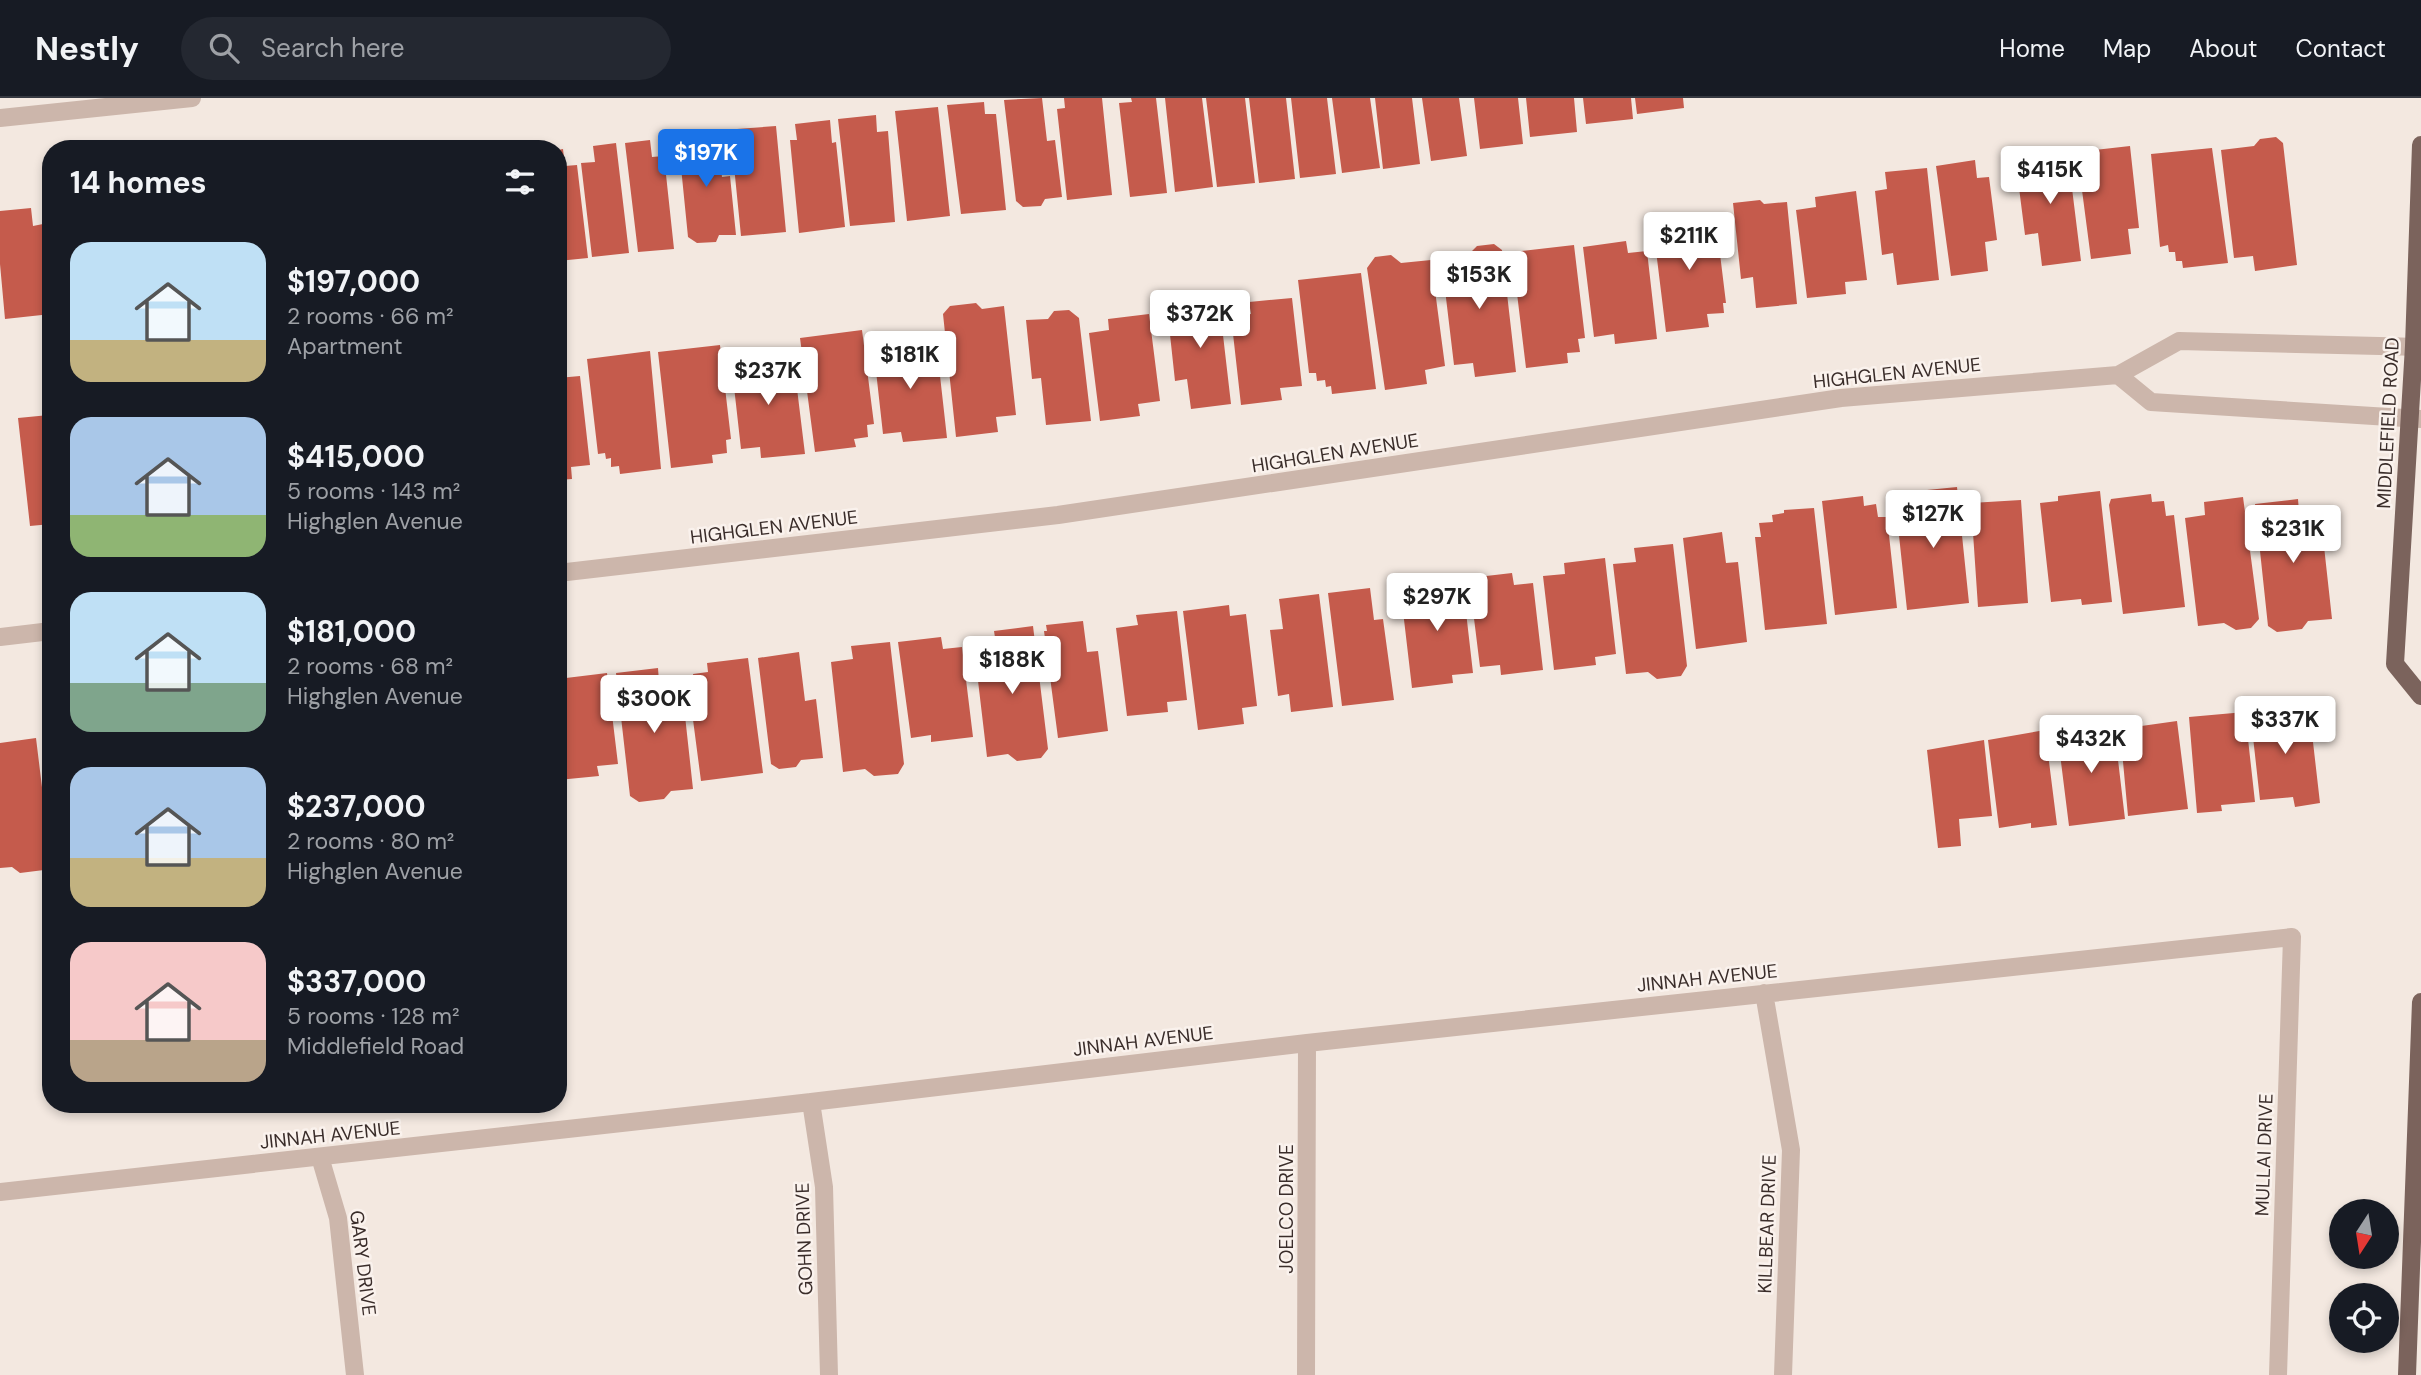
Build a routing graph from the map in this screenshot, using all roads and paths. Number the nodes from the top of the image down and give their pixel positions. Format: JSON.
{"nodes":[{"id":1,"x":192,"y":98,"type":"edge"},
{"id":2,"x":0,"y":118,"type":"edge"},
{"id":3,"x":2421,"y":145,"type":"edge"},
{"id":4,"x":2417,"y":347,"type":"edge"},
{"id":5,"x":2118,"y":374,"type":"junction"},
{"id":6,"x":2415,"y":419,"type":"edge"},
{"id":7,"x":567,"y":572,"type":"edge"},
{"id":8,"x":42,"y":632,"type":"edge"},
{"id":9,"x":0,"y":637,"type":"edge"},
{"id":10,"x":2421,"y":696,"type":"edge"},
{"id":11,"x":2292,"y":937,"type":"joint"},
{"id":12,"x":1764,"y":993,"type":"junction"},
{"id":13,"x":2421,"y":1002,"type":"edge"},
{"id":14,"x":1307,"y":1043,"type":"junction"},
{"id":15,"x":811,"y":1102,"type":"junction"},
{"id":16,"x":320,"y":1157,"type":"junction"},
{"id":17,"x":0,"y":1192,"type":"edge"},
{"id":18,"x":355,"y":1375,"type":"edge"},
{"id":19,"x":829,"y":1375,"type":"edge"},
{"id":20,"x":1306,"y":1375,"type":"edge"},
{"id":21,"x":1783,"y":1375,"type":"edge"},
{"id":22,"x":2278,"y":1375,"type":"edge"},
{"id":23,"x":2407,"y":1375,"type":"edge"}],
"edges":[{"from":1,"to":2,"type":"street"},
{"from":3,"to":4,"type":"main road","name":"MIDDLEFIELD ROAD"},
{"from":4,"to":5,"type":"street","name":"HIGHGLEN AVENUE"},
{"from":4,"to":6,"type":"main road","name":"MIDDLEFIELD ROAD"},
{"from":5,"to":6,"type":"street"},
{"from":5,"to":7,"type":"street","name":"HIGHGLEN AVENUE"},
{"from":6,"to":10,"type":"main road","name":"MIDDLEFIELD ROAD"},
{"from":8,"to":9,"type":"street"},
{"from":11,"to":12,"type":"street","name":"JINNAH AVENUE"},
{"from":11,"to":22,"type":"street","name":"MULLAI DRIVE"},
{"from":12,"to":14,"type":"street","name":"JINNAH AVENUE"},
{"from":12,"to":21,"type":"street","name":"KILLBEAR DRIVE"},
{"from":13,"to":23,"type":"main road"},
{"from":14,"to":15,"type":"street","name":"JINNAH AVENUE"},
{"from":14,"to":20,"type":"street","name":"JOELCO DRIVE"},
{"from":15,"to":16,"type":"street","name":"JINNAH AVENUE"},
{"from":15,"to":19,"type":"street","name":"GOHN DRIVE"},
{"from":16,"to":17,"type":"street","name":"JINNAH AVENUE"},
{"from":16,"to":18,"type":"street","name":"GARY DRIVE"}]}
